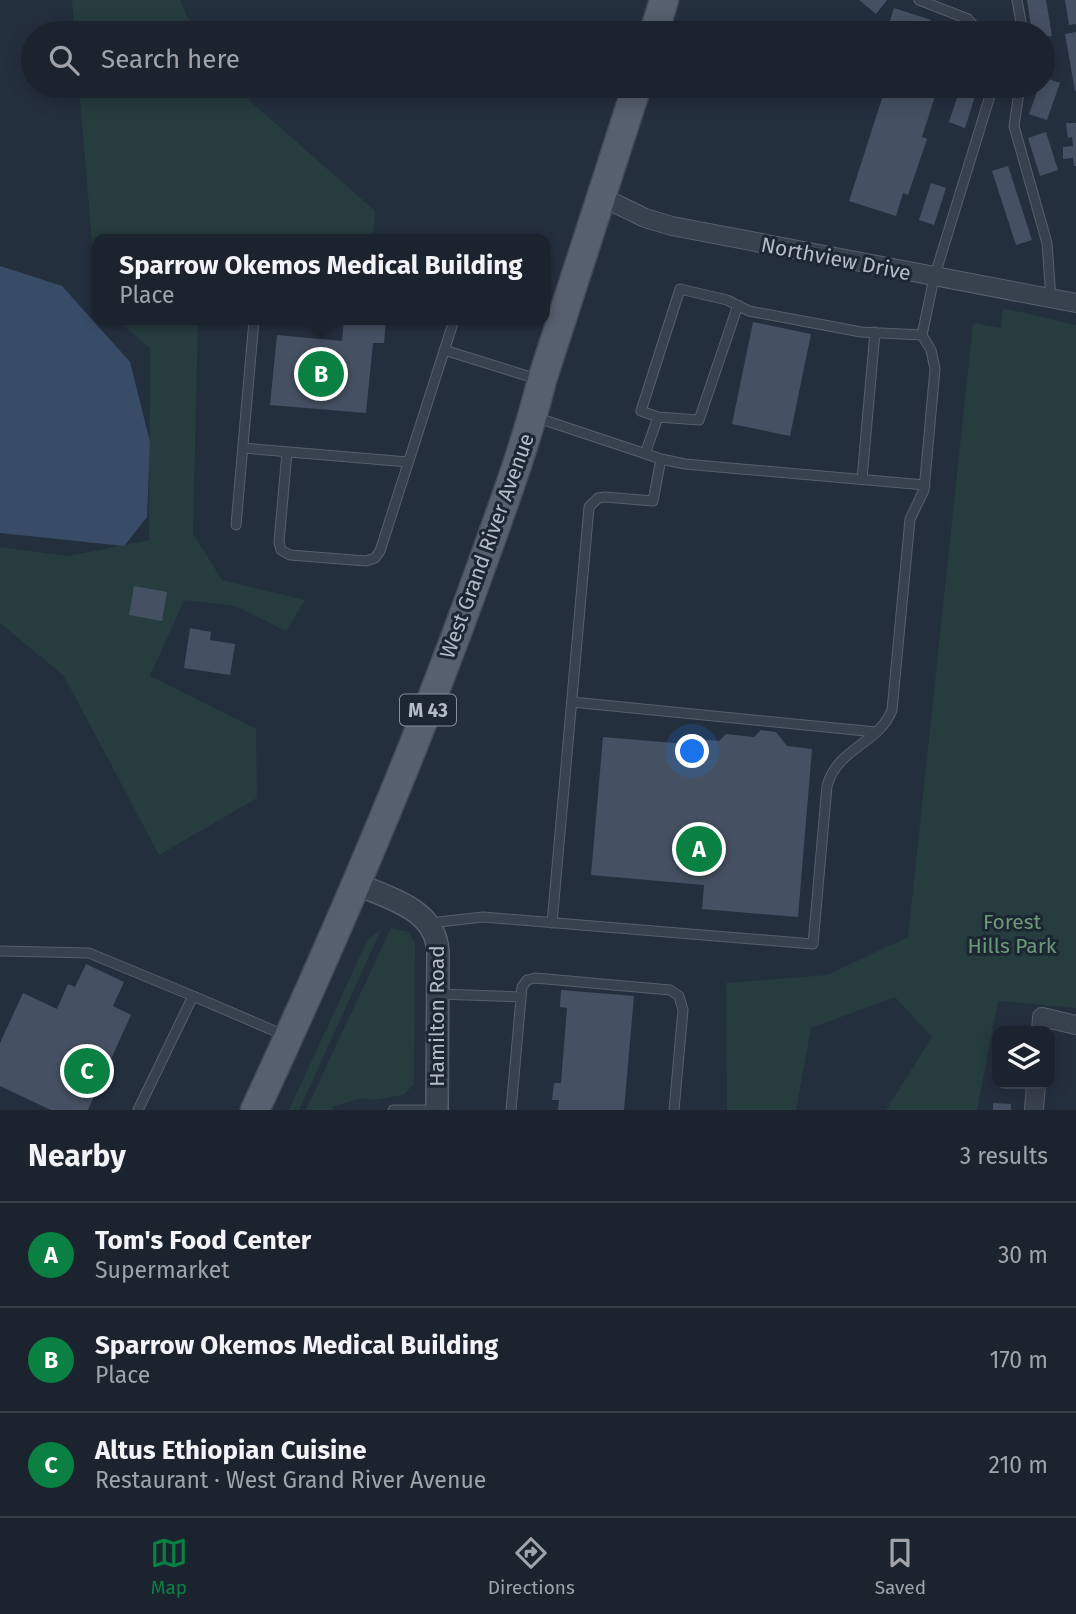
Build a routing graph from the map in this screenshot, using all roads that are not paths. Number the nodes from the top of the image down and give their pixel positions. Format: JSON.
{"nodes":[{"id":1,"x":664,"y":0,"type":"edge"},
{"id":2,"x":919,"y":0,"type":"edge"},
{"id":3,"x":1017,"y":0,"type":"edge"},
{"id":4,"x":658,"y":21,"type":"edge"},
{"id":5,"x":970,"y":21,"type":"edge"},
{"id":6,"x":1021,"y":21,"type":"edge"},
{"id":7,"x":633,"y":98,"type":"edge"},
{"id":8,"x":989,"y":98,"type":"edge"},
{"id":9,"x":1018,"y":98,"type":"edge"},
{"id":10,"x":602,"y":197,"type":"junction"},
{"id":11,"x":934,"y":278,"type":"junction"},
{"id":12,"x":1051,"y":299,"type":"junction"},
{"id":13,"x":1076,"y":303,"type":"edge"},
{"id":14,"x":738,"y":305,"type":"junction"},
{"id":15,"x":254,"y":325,"type":"edge"},
{"id":16,"x":452,"y":325,"type":"edge"},
{"id":17,"x":875,"y":332,"type":"junction"},
{"id":18,"x":922,"y":335,"type":"junction"},
{"id":19,"x":444,"y":350,"type":"junction"},
{"id":20,"x":542,"y":380,"type":"junction"},
{"id":21,"x":533,"y":416,"type":"junction"},
{"id":22,"x":659,"y":417,"type":"junction"},
{"id":23,"x":243,"y":448,"type":"junction"},
{"id":24,"x":287,"y":452,"type":"junction"},
{"id":25,"x":645,"y":454,"type":"junction"},
{"id":26,"x":661,"y":459,"type":"junction"},
{"id":27,"x":408,"y":462,"type":"junction"},
{"id":28,"x":862,"y":479,"type":"junction"},
{"id":29,"x":925,"y":485,"type":"junction"},
{"id":30,"x":236,"y":525,"type":"dead end"},
{"id":31,"x":572,"y":702,"type":"junction"},
{"id":32,"x":876,"y":732,"type":"junction"},
{"id":33,"x":357,"y":884,"type":"junction"},
{"id":34,"x":430,"y":923,"type":"junction"},
{"id":35,"x":552,"y":923,"type":"junction"},
{"id":36,"x":0,"y":951,"type":"edge"},
{"id":37,"x":438,"y":994,"type":"junction"},
{"id":38,"x":193,"y":996,"type":"junction"},
{"id":39,"x":522,"y":997,"type":"junction"},
{"id":40,"x":1041,"y":1024,"type":"edge"},
{"id":41,"x":1076,"y":1026,"type":"edge"},
{"id":42,"x":289,"y":1037,"type":"junction"},
{"id":43,"x":1036,"y":1089,"type":"edge"},
{"id":44,"x":138,"y":1110,"type":"edge"},
{"id":45,"x":254,"y":1110,"type":"edge"},
{"id":46,"x":393,"y":1110,"type":"edge"},
{"id":47,"x":437,"y":1110,"type":"edge"},
{"id":48,"x":511,"y":1110,"type":"edge"},
{"id":49,"x":674,"y":1110,"type":"edge"},
{"id":50,"x":1034,"y":1110,"type":"edge"}],
"edges":[{"from":1,"to":4,"type":"main road"},
{"from":2,"to":5,"type":"lane"},
{"from":3,"to":6,"type":"lane"},
{"from":7,"to":10,"type":"main road","name":"West Grand River Avenue","number":"M 43"},
{"from":8,"to":11,"type":"lane"},
{"from":9,"to":12,"type":"lane"},
{"from":10,"to":11,"type":"street","name":"Northview Drive"},
{"from":10,"to":20,"type":"main road","name":"West Grand River Avenue","number":"M 43"},
{"from":11,"to":12,"type":"street","name":"Northview Drive"},
{"from":11,"to":18,"type":"lane"},
{"from":12,"to":13,"type":"street","name":"Northview Drive"},
{"from":14,"to":17,"type":"lane"},
{"from":14,"to":22,"type":"lane"},
{"from":14,"to":22,"type":"lane"},
{"from":15,"to":23,"type":"lane"},
{"from":16,"to":19,"type":"lane"},
{"from":17,"to":18,"type":"lane"},
{"from":17,"to":28,"type":"lane"},
{"from":18,"to":29,"type":"lane"},
{"from":19,"to":20,"type":"lane"},
{"from":19,"to":27,"type":"lane"},
{"from":20,"to":21,"type":"main road","name":"West Grand River Avenue","number":"M 43"},
{"from":21,"to":25,"type":"lane"},
{"from":21,"to":33,"type":"main road","name":"West Grand River Avenue","number":"M 43"},
{"from":22,"to":25,"type":"lane"},
{"from":23,"to":24,"type":"lane"},
{"from":23,"to":30,"type":"lane"},
{"from":24,"to":27,"type":"lane"},
{"from":24,"to":27,"type":"lane"},
{"from":25,"to":26,"type":"lane"},
{"from":26,"to":28,"type":"lane"},
{"from":26,"to":31,"type":"lane"},
{"from":28,"to":29,"type":"lane"},
{"from":29,"to":32,"type":"lane"},
{"from":31,"to":32,"type":"lane"},
{"from":31,"to":35,"type":"lane"},
{"from":32,"to":35,"type":"lane"},
{"from":33,"to":34,"type":"street","name":"Hamilton Road"},
{"from":33,"to":42,"type":"main road","name":"West Grand River Avenue","number":"M 43"},
{"from":34,"to":35,"type":"lane"},
{"from":34,"to":37,"type":"street","name":"Hamilton Road"},
{"from":36,"to":38,"type":"lane"},
{"from":37,"to":39,"type":"lane"},
{"from":37,"to":47,"type":"street","name":"Hamilton Road"},
{"from":38,"to":42,"type":"lane"},
{"from":38,"to":44,"type":"lane"},
{"from":39,"to":48,"type":"lane"},
{"from":39,"to":49,"type":"lane"},
{"from":40,"to":41,"type":"street"},
{"from":42,"to":45,"type":"main road","name":"West Grand River Avenue","number":"M 43"},
{"from":43,"to":50,"type":"street"},
{"from":46,"to":47,"type":"lane"}]}
